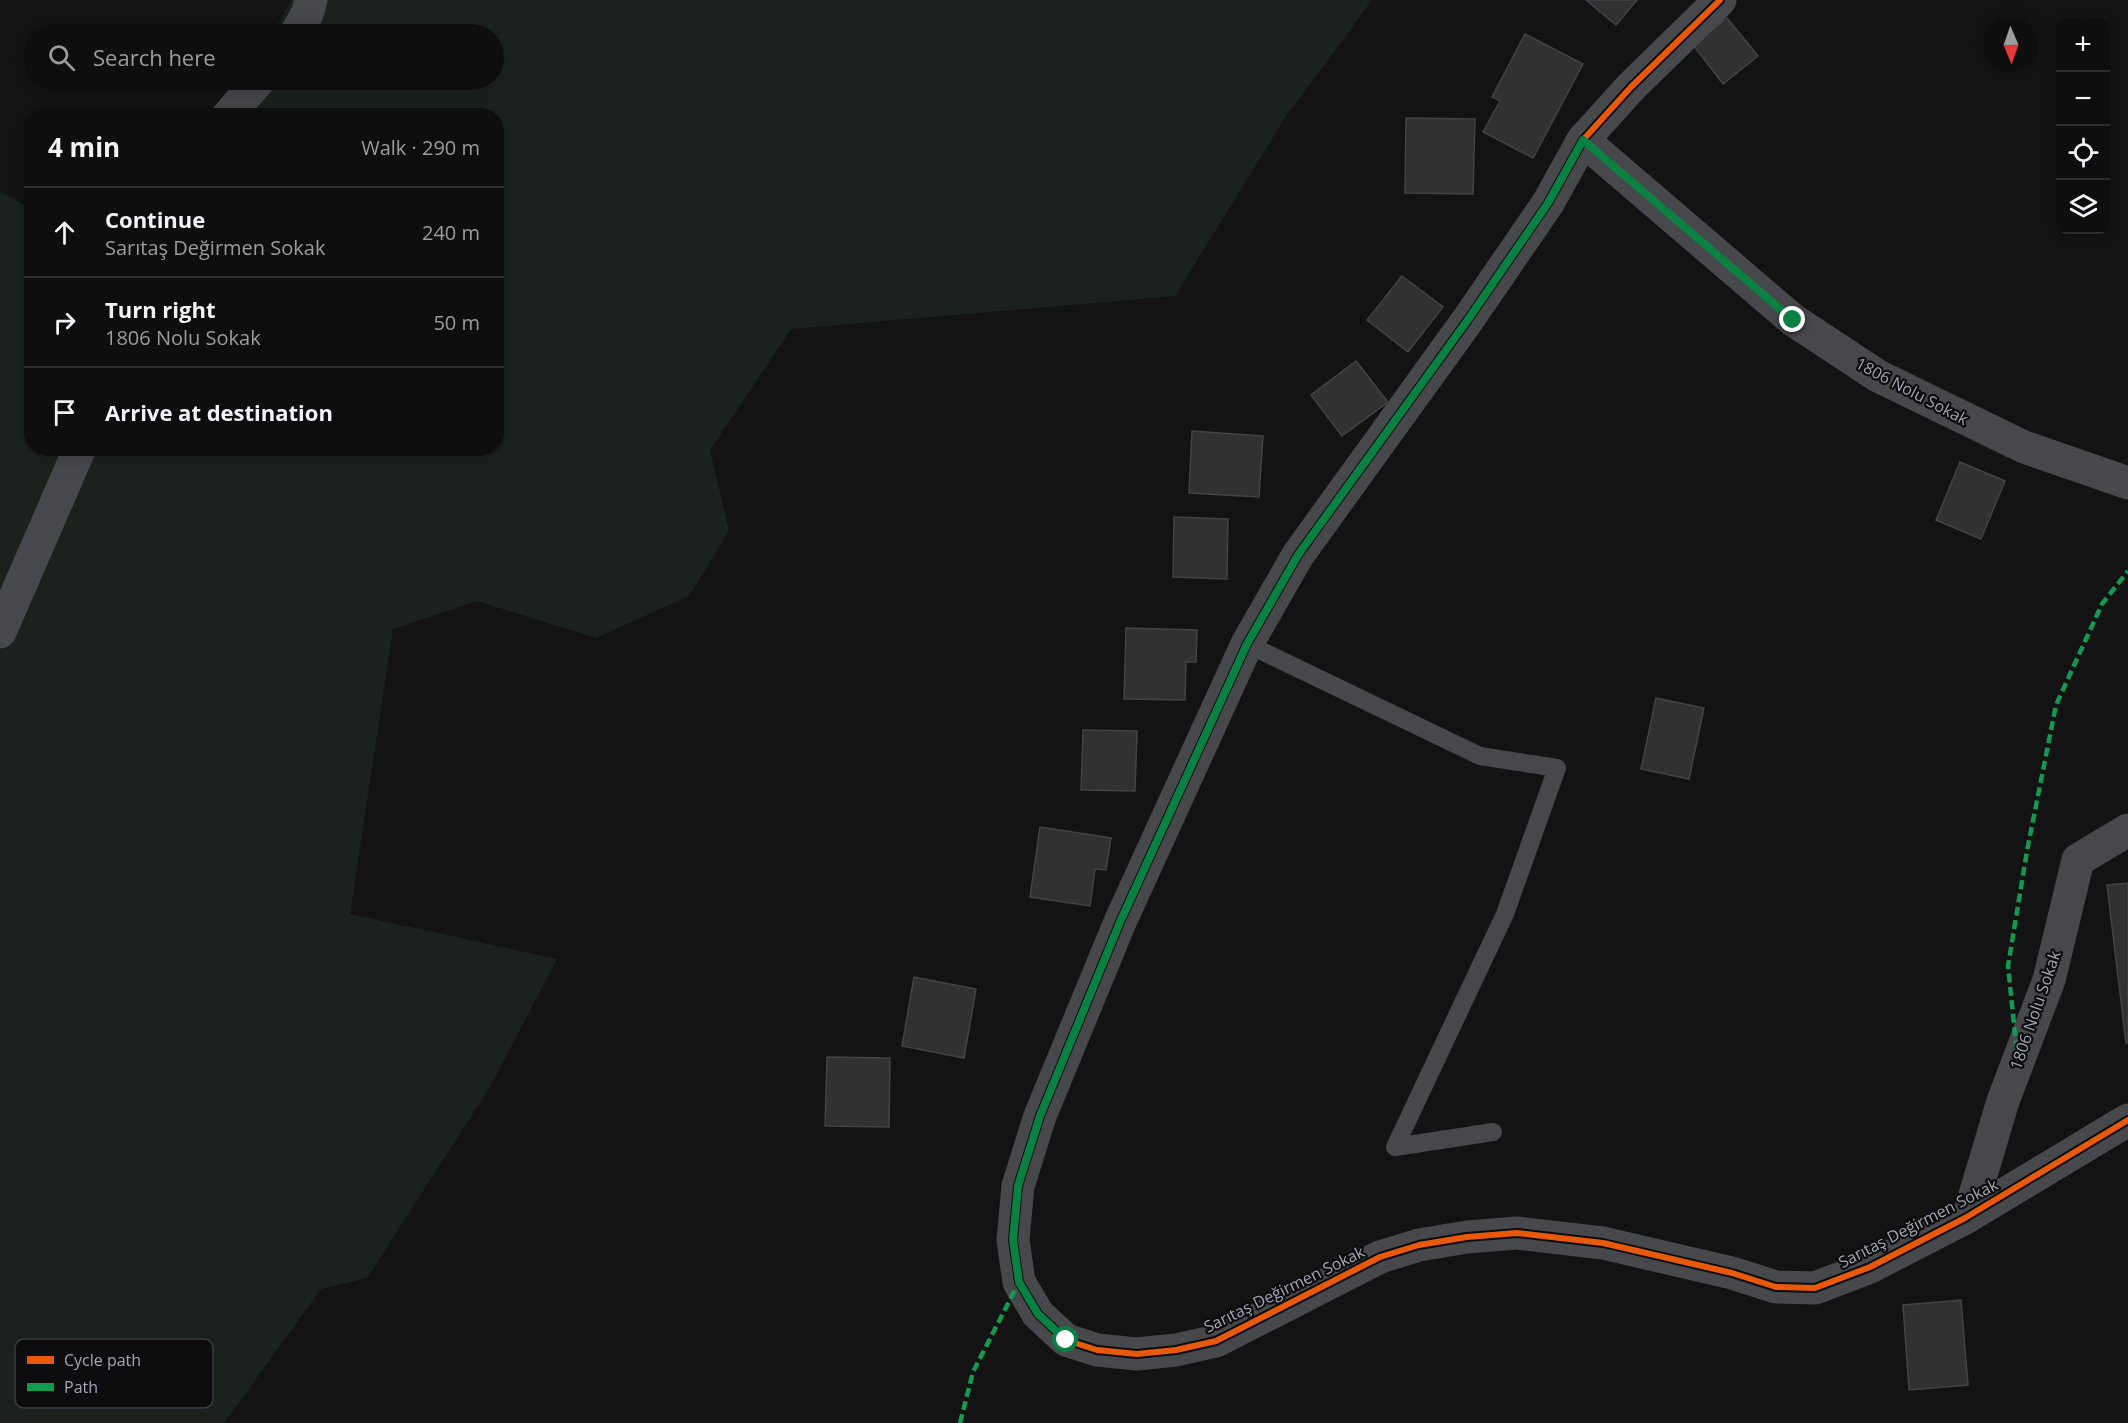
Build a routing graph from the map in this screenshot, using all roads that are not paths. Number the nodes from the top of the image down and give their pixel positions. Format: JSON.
{"nodes":[{"id":1,"x":311,"y":0,"type":"edge"},
{"id":2,"x":1720,"y":0,"type":"edge"},
{"id":3,"x":302,"y":24,"type":"edge"},
{"id":4,"x":250,"y":90,"type":"edge"},
{"id":5,"x":235,"y":108,"type":"edge"},
{"id":6,"x":1583,"y":140,"type":"junction"},
{"id":7,"x":77,"y":456,"type":"edge"},
{"id":8,"x":2128,"y":483,"type":"edge"},
{"id":9,"x":0,"y":633,"type":"edge"},
{"id":10,"x":1247,"y":644,"type":"junction"},
{"id":11,"x":2128,"y":830,"type":"edge"},
{"id":12,"x":2128,"y":1120,"type":"edge"},
{"id":13,"x":1494,"y":1132,"type":"dead end"},
{"id":14,"x":1969,"y":1215,"type":"junction"}],
"edges":[{"from":1,"to":3,"type":"street"},
{"from":2,"to":6,"type":"street","name":"Sarıtaş Değirmen Sokak"},
{"from":4,"to":5,"type":"street"},
{"from":6,"to":8,"type":"street","name":"1806 Nolu Sokak"},
{"from":6,"to":10,"type":"street","name":"Sarıtaş Değirmen Sokak"},
{"from":7,"to":9,"type":"street"},
{"from":10,"to":13,"type":"lane"},
{"from":10,"to":14,"type":"street","name":"Sarıtaş Değirmen Sokak"},
{"from":11,"to":14,"type":"street","name":"1806 Nolu Sokak"},
{"from":12,"to":14,"type":"street","name":"Sarıtaş Değirmen Sokak"}]}
